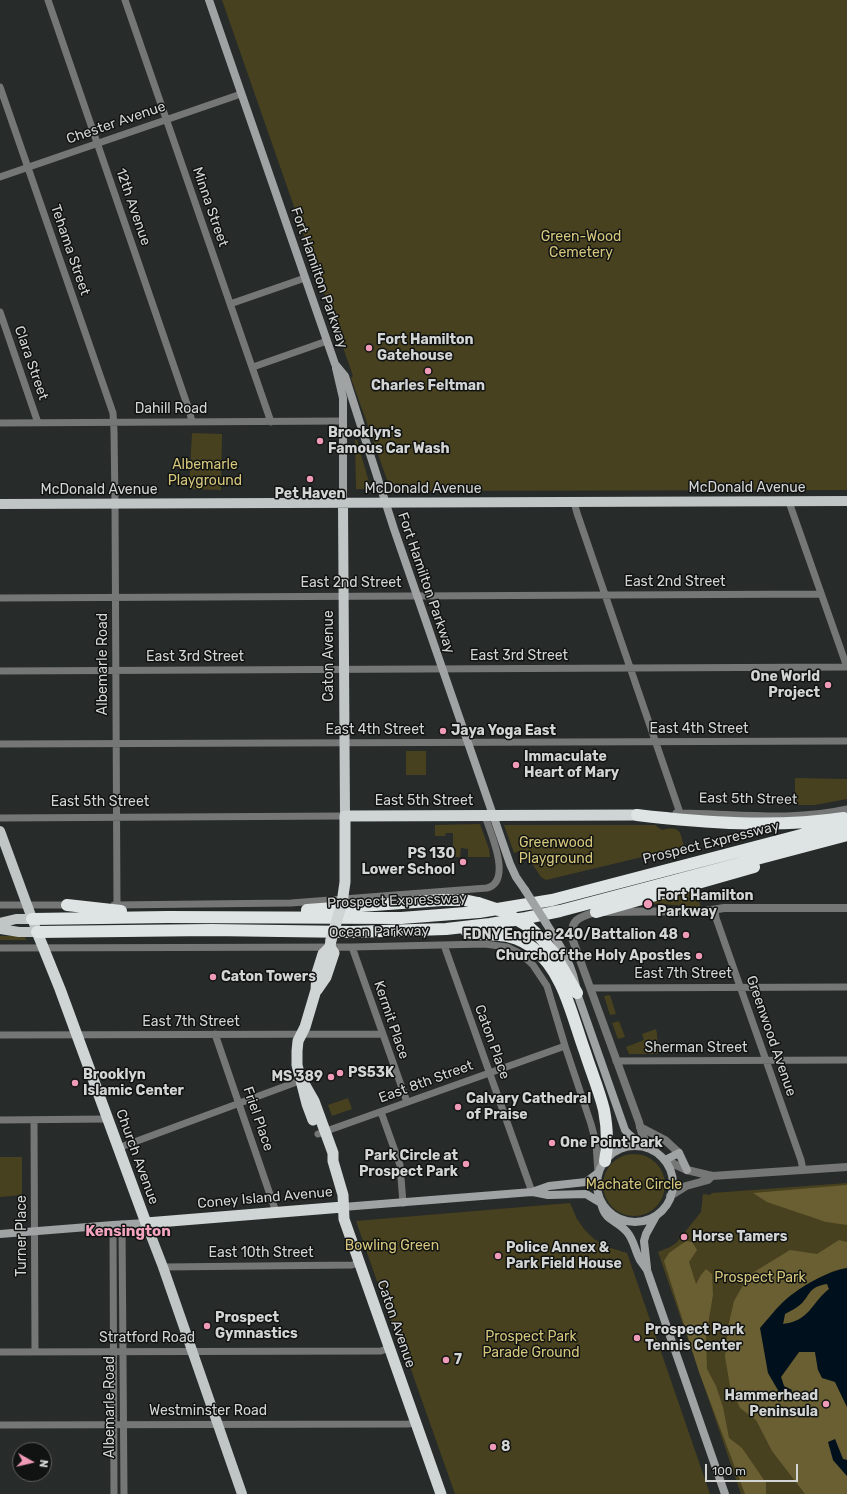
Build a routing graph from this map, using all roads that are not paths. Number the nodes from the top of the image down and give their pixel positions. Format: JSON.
{"nodes":[{"id":1,"x":48,"y":0,"type":"edge"},
{"id":2,"x":125,"y":0,"type":"edge"},
{"id":3,"x":209,"y":0,"type":"edge"},
{"id":4,"x":0,"y":87,"type":"edge"},
{"id":5,"x":241,"y":94,"type":"junction"},
{"id":6,"x":166,"y":120,"type":"junction"},
{"id":7,"x":98,"y":144,"type":"junction"},
{"id":8,"x":28,"y":168,"type":"junction"},
{"id":9,"x":0,"y":177,"type":"edge"},
{"id":10,"x":305,"y":278,"type":"junction"},
{"id":11,"x":230,"y":304,"type":"junction"},
{"id":12,"x":0,"y":312,"type":"edge"},
{"id":13,"x":327,"y":341,"type":"junction"},
{"id":14,"x":335,"y":364,"type":"junction"},
{"id":15,"x":253,"y":367,"type":"junction"},
{"id":16,"x":343,"y":420,"type":"junction"},
{"id":17,"x":114,"y":422,"type":"junction"},
{"id":18,"x":192,"y":422,"type":"junction"},
{"id":19,"x":271,"y":422,"type":"junction"},
{"id":20,"x":0,"y":423,"type":"edge"},
{"id":21,"x":38,"y":423,"type":"junction"},
{"id":22,"x":847,"y":501,"type":"edge"},
{"id":23,"x":574,"y":502,"type":"junction"},
{"id":24,"x":789,"y":502,"type":"junction"},
{"id":25,"x":385,"y":503,"type":"junction"},
{"id":26,"x":0,"y":504,"type":"edge"},
{"id":27,"x":115,"y":504,"type":"junction"},
{"id":28,"x":343,"y":504,"type":"junction"},
{"id":29,"x":821,"y":594,"type":"junction"},
{"id":30,"x":605,"y":595,"type":"junction"},
{"id":31,"x":344,"y":596,"type":"junction"},
{"id":32,"x":417,"y":596,"type":"junction"},
{"id":33,"x":116,"y":597,"type":"junction"},
{"id":34,"x":0,"y":598,"type":"edge"},
{"id":35,"x":847,"y":667,"type":"edge"},
{"id":36,"x":630,"y":668,"type":"junction"},
{"id":37,"x":344,"y":670,"type":"junction"},
{"id":38,"x":442,"y":670,"type":"junction"},
{"id":39,"x":0,"y":671,"type":"edge"},
{"id":40,"x":116,"y":671,"type":"junction"},
{"id":41,"x":847,"y":741,"type":"edge"},
{"id":42,"x":656,"y":742,"type":"junction"},
{"id":43,"x":344,"y":743,"type":"junction"},
{"id":44,"x":468,"y":743,"type":"junction"},
{"id":45,"x":0,"y":744,"type":"edge"},
{"id":46,"x":116,"y":744,"type":"junction"},
{"id":47,"x":847,"y":809,"type":"edge"},
{"id":48,"x":680,"y":813,"type":"junction"},
{"id":49,"x":637,"y":815,"type":"junction"},
{"id":50,"x":345,"y":816,"type":"junction"},
{"id":51,"x":489,"y":816,"type":"junction"},
{"id":52,"x":847,"y":817,"type":"edge"},
{"id":53,"x":0,"y":818,"type":"edge"},
{"id":54,"x":116,"y":818,"type":"junction"},
{"id":55,"x":847,"y":823,"type":"edge"},
{"id":56,"x":0,"y":831,"type":"edge"},
{"id":57,"x":847,"y":835,"type":"edge"},
{"id":58,"x":808,"y":846,"type":"junction"},
{"id":59,"x":342,"y":901,"type":"junction"},
{"id":60,"x":0,"y":905,"type":"edge"},
{"id":61,"x":27,"y":905,"type":"junction"},
{"id":62,"x":67,"y":905,"type":"junction"},
{"id":63,"x":116,"y":905,"type":"junction"},
{"id":64,"x":847,"y":908,"type":"edge"},
{"id":65,"x":715,"y":910,"type":"junction"},
{"id":66,"x":596,"y":912,"type":"junction"},
{"id":67,"x":168,"y":917,"type":"junction"},
{"id":68,"x":259,"y":918,"type":"junction"},
{"id":69,"x":32,"y":919,"type":"junction"},
{"id":70,"x":0,"y":923,"type":"edge"},
{"id":71,"x":0,"y":929,"type":"edge"},
{"id":72,"x":446,"y":929,"type":"junction"},
{"id":73,"x":37,"y":932,"type":"junction"},
{"id":74,"x":330,"y":944,"type":"junction"},
{"id":75,"x":444,"y":945,"type":"junction"},
{"id":76,"x":352,"y":947,"type":"junction"},
{"id":77,"x":0,"y":948,"type":"edge"},
{"id":78,"x":44,"y":948,"type":"junction"},
{"id":79,"x":847,"y":986,"type":"edge"},
{"id":80,"x":741,"y":987,"type":"junction"},
{"id":81,"x":591,"y":988,"type":"junction"},
{"id":82,"x":577,"y":993,"type":"junction"},
{"id":83,"x":215,"y":1034,"type":"junction"},
{"id":84,"x":302,"y":1034,"type":"junction"},
{"id":85,"x":382,"y":1034,"type":"junction"},
{"id":86,"x":0,"y":1035,"type":"edge"},
{"id":87,"x":76,"y":1035,"type":"junction"},
{"id":88,"x":565,"y":1046,"type":"junction"},
{"id":89,"x":847,"y":1060,"type":"edge"},
{"id":90,"x":616,"y":1061,"type":"junction"},
{"id":91,"x":766,"y":1061,"type":"junction"},
{"id":92,"x":489,"y":1073,"type":"junction"},
{"id":93,"x":302,"y":1080,"type":"junction"},
{"id":94,"x":407,"y":1102,"type":"junction"},
{"id":95,"x":239,"y":1103,"type":"junction"},
{"id":96,"x":381,"y":1112,"type":"junction"},
{"id":97,"x":107,"y":1119,"type":"junction"},
{"id":98,"x":0,"y":1120,"type":"edge"},
{"id":99,"x":34,"y":1120,"type":"junction"},
{"id":100,"x":640,"y":1127,"type":"junction"},
{"id":101,"x":322,"y":1132,"type":"junction"},
{"id":102,"x":648,"y":1146,"type":"junction"},
{"id":103,"x":118,"y":1148,"type":"junction"},
{"id":104,"x":656,"y":1152,"type":"junction"},
{"id":105,"x":679,"y":1153,"type":"junction"},
{"id":106,"x":665,"y":1160,"type":"junction"},
{"id":107,"x":605,"y":1161,"type":"junction"},
{"id":108,"x":847,"y":1167,"type":"edge"},
{"id":109,"x":687,"y":1170,"type":"junction"},
{"id":110,"x":803,"y":1170,"type":"junction"},
{"id":111,"x":598,"y":1173,"type":"junction"},
{"id":112,"x":712,"y":1176,"type":"junction"},
{"id":113,"x":532,"y":1192,"type":"junction"},
{"id":114,"x":670,"y":1196,"type":"junction"},
{"id":115,"x":403,"y":1203,"type":"junction"},
{"id":116,"x":601,"y":1203,"type":"junction"},
{"id":117,"x":343,"y":1207,"type":"junction"},
{"id":118,"x":276,"y":1212,"type":"junction"},
{"id":119,"x":656,"y":1216,"type":"junction"},
{"id":120,"x":146,"y":1223,"type":"junction"},
{"id":121,"x":122,"y":1224,"type":"junction"},
{"id":122,"x":113,"y":1225,"type":"junction"},
{"id":123,"x":35,"y":1231,"type":"junction"},
{"id":124,"x":0,"y":1234,"type":"edge"},
{"id":125,"x":113,"y":1242,"type":"junction"},
{"id":126,"x":123,"y":1242,"type":"junction"},
{"id":127,"x":359,"y":1263,"type":"junction"},
{"id":128,"x":163,"y":1267,"type":"junction"},
{"id":129,"x":647,"y":1270,"type":"junction"},
{"id":130,"x":389,"y":1348,"type":"junction"},
{"id":131,"x":114,"y":1351,"type":"junction"},
{"id":132,"x":123,"y":1351,"type":"junction"},
{"id":133,"x":192,"y":1351,"type":"junction"},
{"id":134,"x":0,"y":1352,"type":"edge"},
{"id":135,"x":35,"y":1352,"type":"junction"},
{"id":136,"x":416,"y":1422,"type":"junction"},
{"id":137,"x":217,"y":1424,"type":"junction"},
{"id":138,"x":0,"y":1425,"type":"edge"},
{"id":139,"x":114,"y":1425,"type":"junction"},
{"id":140,"x":124,"y":1425,"type":"junction"},
{"id":141,"x":114,"y":1494,"type":"edge"},
{"id":142,"x":124,"y":1494,"type":"edge"},
{"id":143,"x":242,"y":1494,"type":"edge"},
{"id":144,"x":441,"y":1494,"type":"edge"},
{"id":145,"x":725,"y":1494,"type":"edge"}],
"edges":[{"from":1,"to":7,"type":"street","name":"12th Avenue"},
{"from":2,"to":6,"type":"street","name":"Minna Street"},
{"from":3,"to":5,"type":"main road","name":"Fort Hamilton Parkway"},
{"from":4,"to":8,"type":"street","name":"Tehama Street"},
{"from":5,"to":6,"type":"street","name":"Chester Avenue"},
{"from":5,"to":10,"type":"main road","name":"Fort Hamilton Parkway"},
{"from":6,"to":7,"type":"street","name":"Chester Avenue"},
{"from":6,"to":11,"type":"street","name":"Minna Street"},
{"from":7,"to":8,"type":"street","name":"Chester Avenue"},
{"from":7,"to":18,"type":"street","name":"12th Avenue"},
{"from":8,"to":9,"type":"street","name":"Chester Avenue"},
{"from":8,"to":17,"type":"street","name":"Tehama Street"},
{"from":10,"to":11,"type":"street"},
{"from":10,"to":13,"type":"main road","name":"Fort Hamilton Parkway"},
{"from":11,"to":15,"type":"street","name":"Minna Street"},
{"from":12,"to":21,"type":"street","name":"Clara Street"},
{"from":13,"to":14,"type":"main road","name":"Fort Hamilton Parkway"},
{"from":13,"to":15,"type":"street"},
{"from":14,"to":16,"type":"main road","name":"Caton Avenue"},
{"from":14,"to":25,"type":"main road","name":"Fort Hamilton Parkway"},
{"from":15,"to":19,"type":"street","name":"Minna Street"},
{"from":16,"to":19,"type":"street","name":"Dahill Road"},
{"from":16,"to":28,"type":"main road","name":"Caton Avenue"},
{"from":17,"to":18,"type":"street","name":"Dahill Road"},
{"from":17,"to":21,"type":"street","name":"Dahill Road"},
{"from":17,"to":27,"type":"street","name":"Albemarle Road"},
{"from":18,"to":19,"type":"street","name":"Dahill Road"},
{"from":20,"to":21,"type":"street","name":"Dahill Road"},
{"from":22,"to":24,"type":"main road","name":"McDonald Avenue"},
{"from":23,"to":24,"type":"main road","name":"McDonald Avenue"},
{"from":23,"to":25,"type":"main road","name":"McDonald Avenue"},
{"from":23,"to":30,"type":"street"},
{"from":24,"to":29,"type":"street"},
{"from":25,"to":28,"type":"main road","name":"McDonald Avenue"},
{"from":25,"to":32,"type":"main road","name":"Fort Hamilton Parkway"},
{"from":26,"to":27,"type":"main road","name":"McDonald Avenue"},
{"from":27,"to":28,"type":"main road","name":"McDonald Avenue"},
{"from":27,"to":33,"type":"street","name":"Albemarle Road"},
{"from":28,"to":31,"type":"main road","name":"Caton Avenue"},
{"from":29,"to":30,"type":"street","name":"East 2nd Street"},
{"from":29,"to":35,"type":"street"},
{"from":30,"to":32,"type":"street","name":"East 2nd Street"},
{"from":30,"to":36,"type":"street"},
{"from":31,"to":32,"type":"street","name":"East 2nd Street"},
{"from":31,"to":33,"type":"street","name":"East 2nd Street"},
{"from":31,"to":37,"type":"main road","name":"Caton Avenue"},
{"from":32,"to":38,"type":"main road","name":"Fort Hamilton Parkway"},
{"from":33,"to":34,"type":"street","name":"East 2nd Street"},
{"from":33,"to":40,"type":"street","name":"Albemarle Road"},
{"from":35,"to":36,"type":"street","name":"East 3rd Street"},
{"from":36,"to":38,"type":"street","name":"East 3rd Street"},
{"from":36,"to":42,"type":"street"},
{"from":37,"to":38,"type":"street","name":"East 3rd Street"},
{"from":37,"to":40,"type":"street","name":"East 3rd Street"},
{"from":37,"to":43,"type":"main road","name":"Caton Avenue"},
{"from":38,"to":44,"type":"main road","name":"Fort Hamilton Parkway"},
{"from":39,"to":40,"type":"street","name":"East 3rd Street"},
{"from":40,"to":46,"type":"street","name":"Albemarle Road"},
{"from":41,"to":42,"type":"street","name":"East 4th Street"},
{"from":42,"to":44,"type":"street","name":"East 4th Street"},
{"from":42,"to":48,"type":"street"},
{"from":43,"to":44,"type":"street","name":"East 4th Street"},
{"from":43,"to":46,"type":"street","name":"East 4th Street"},
{"from":43,"to":50,"type":"main road","name":"Caton Avenue"},
{"from":44,"to":51,"type":"main road","name":"Fort Hamilton Parkway"},
{"from":45,"to":46,"type":"street","name":"East 4th Street"},
{"from":46,"to":54,"type":"street","name":"Albemarle Road"},
{"from":47,"to":48,"type":"street","name":"East 5th Street"},
{"from":48,"to":49,"type":"street","name":"East 5th Street"},
{"from":49,"to":51,"type":"highway","name":"East 5th Street"},
{"from":49,"to":52,"type":"highway"},
{"from":50,"to":51,"type":"highway","name":"East 5th Street"},
{"from":50,"to":54,"type":"street","name":"East 5th Street"},
{"from":50,"to":59,"type":"highway","name":"Caton Avenue"},
{"from":51,"to":59,"type":"street"},
{"from":51,"to":82,"type":"main road","name":"Fort Hamilton Parkway","bridge":true},
{"from":53,"to":54,"type":"street","name":"East 5th Street"},
{"from":54,"to":63,"type":"street","name":"Albemarle Road"},
{"from":55,"to":68,"type":"highway","name":"Prospect Expressway"},
{"from":56,"to":61,"type":"main road","name":"Church Avenue"},
{"from":57,"to":58,"type":"highway","name":"Prospect Expressway"},
{"from":58,"to":66,"type":"highway"},
{"from":58,"to":72,"type":"highway","name":"Prospect Expressway"},
{"from":59,"to":63,"type":"street"},
{"from":59,"to":74,"type":"highway","name":"Caton Avenue","bridge":true},
{"from":60,"to":61,"type":"street"},
{"from":61,"to":62,"type":"street"},
{"from":61,"to":69,"type":"main road","name":"Church Avenue"},
{"from":62,"to":63,"type":"street"},
{"from":62,"to":67,"type":"highway"},
{"from":64,"to":65,"type":"street"},
{"from":65,"to":66,"type":"street"},
{"from":65,"to":80,"type":"street","name":"Greenwood Avenue"},
{"from":66,"to":81,"type":"street"},
{"from":67,"to":68,"type":"highway","name":"Prospect Expressway"},
{"from":67,"to":69,"type":"highway","name":"Prospect Expressway"},
{"from":68,"to":82,"type":"highway","bridge":true},
{"from":69,"to":70,"type":"main road"},
{"from":69,"to":73,"type":"main road","name":"Church Avenue"},
{"from":71,"to":73,"type":"main road"},
{"from":72,"to":73,"type":"highway","name":"Prospect Expressway"},
{"from":72,"to":107,"type":"highway"},
{"from":73,"to":78,"type":"highway","name":"Church Avenue"},
{"from":74,"to":76,"type":"street","name":"Ocean Parkway"},
{"from":74,"to":78,"type":"street","name":"Ocean Parkway"},
{"from":74,"to":84,"type":"highway","name":"Caton Avenue"},
{"from":75,"to":76,"type":"street","name":"Ocean Parkway"},
{"from":75,"to":88,"type":"street","name":"Ocean Parkway"},
{"from":75,"to":92,"type":"street","name":"Caton Place"},
{"from":76,"to":85,"type":"street","name":"Kermit Place"},
{"from":77,"to":78,"type":"street","name":"Ocean Parkway"},
{"from":78,"to":87,"type":"highway","name":"Church Avenue"},
{"from":79,"to":80,"type":"street","name":"East 7th Street"},
{"from":80,"to":81,"type":"street","name":"East 7th Street"},
{"from":80,"to":91,"type":"street","name":"Greenwood Avenue"},
{"from":81,"to":90,"type":"street"},
{"from":82,"to":102,"type":"main road","name":"Fort Hamilton Parkway"},
{"from":83,"to":84,"type":"street","name":"East 7th Street"},
{"from":83,"to":87,"type":"street","name":"East 7th Street"},
{"from":83,"to":95,"type":"street","name":"Friel Place"},
{"from":84,"to":85,"type":"street","name":"East 7th Street"},
{"from":84,"to":93,"type":"highway","name":"Caton Avenue"},
{"from":85,"to":94,"type":"street","name":"Kermit Place"},
{"from":86,"to":87,"type":"street","name":"East 7th Street"},
{"from":87,"to":97,"type":"highway","name":"Church Avenue"},
{"from":88,"to":92,"type":"street","name":"East 8th Street"},
{"from":88,"to":111,"type":"street","name":"Ocean Parkway"},
{"from":89,"to":91,"type":"street","name":"Sherman Street"},
{"from":90,"to":91,"type":"street","name":"Sherman Street"},
{"from":90,"to":100,"type":"street"},
{"from":91,"to":110,"type":"street","name":"Greenwood Avenue"},
{"from":92,"to":94,"type":"street","name":"East 8th Street"},
{"from":92,"to":113,"type":"street","name":"Caton Place"},
{"from":93,"to":95,"type":"street"},
{"from":93,"to":101,"type":"highway","name":"Caton Avenue"},
{"from":94,"to":96,"type":"street","name":"East 8th Street"},
{"from":95,"to":103,"type":"street"},
{"from":95,"to":118,"type":"street","name":"Friel Place"},
{"from":96,"to":101,"type":"street","name":"East 8th Street"},
{"from":96,"to":115,"type":"street"},
{"from":97,"to":99,"type":"street"},
{"from":97,"to":103,"type":"highway","name":"Church Avenue"},
{"from":98,"to":99,"type":"street"},
{"from":99,"to":123,"type":"street","name":"Turner Place"},
{"from":100,"to":102,"type":"street"},
{"from":100,"to":105,"type":"street"},
{"from":101,"to":117,"type":"highway","name":"Caton Avenue"},
{"from":102,"to":104,"type":"main road","name":"Fort Hamilton Parkway"},
{"from":103,"to":120,"type":"highway","name":"Church Avenue"},
{"from":104,"to":106,"type":"main road"},
{"from":104,"to":107,"type":"main road"},
{"from":105,"to":106,"type":"main road"},
{"from":105,"to":109,"type":"main road"},
{"from":106,"to":109,"type":"street"},
{"from":106,"to":114,"type":"main road"},
{"from":107,"to":111,"type":"main road"},
{"from":108,"to":110,"type":"street"},
{"from":109,"to":112,"type":"street"},
{"from":110,"to":112,"type":"street"},
{"from":111,"to":113,"type":"main road","name":"Coney Island Avenue"},
{"from":111,"to":116,"type":"main road"},
{"from":112,"to":114,"type":"street"},
{"from":113,"to":115,"type":"main road","name":"Coney Island Avenue"},
{"from":113,"to":116,"type":"main road","name":"Coney Island Avenue"},
{"from":114,"to":119,"type":"main road"},
{"from":115,"to":117,"type":"main road","name":"Coney Island Avenue"},
{"from":116,"to":119,"type":"main road"},
{"from":116,"to":129,"type":"main road"},
{"from":117,"to":118,"type":"highway","name":"Coney Island Avenue"},
{"from":117,"to":127,"type":"highway","name":"Caton Avenue"},
{"from":118,"to":120,"type":"highway","name":"Coney Island Avenue"},
{"from":119,"to":129,"type":"main road"},
{"from":120,"to":121,"type":"main road","name":"Coney Island Avenue"},
{"from":120,"to":128,"type":"main road","name":"Church Avenue"},
{"from":121,"to":122,"type":"main road","name":"Coney Island Avenue"},
{"from":121,"to":126,"type":"street","name":"Albemarle Road"},
{"from":122,"to":123,"type":"main road","name":"Coney Island Avenue"},
{"from":122,"to":125,"type":"street","name":"Albemarle Road"},
{"from":123,"to":124,"type":"main road","name":"Coney Island Avenue"},
{"from":123,"to":135,"type":"street","name":"Turner Place"},
{"from":125,"to":126,"type":"street"},
{"from":125,"to":131,"type":"street","name":"Albemarle Road"},
{"from":126,"to":132,"type":"street","name":"Albemarle Road"},
{"from":127,"to":128,"type":"street","name":"East 10th Street"},
{"from":127,"to":130,"type":"highway","name":"Caton Avenue"},
{"from":128,"to":133,"type":"main road","name":"Church Avenue"},
{"from":129,"to":145,"type":"main road"},
{"from":130,"to":133,"type":"street","name":"Stratford Road"},
{"from":130,"to":136,"type":"highway","name":"Caton Avenue"},
{"from":131,"to":132,"type":"street","name":"Stratford Road"},
{"from":131,"to":135,"type":"street","name":"Stratford Road"},
{"from":131,"to":139,"type":"street","name":"Albemarle Road"},
{"from":132,"to":133,"type":"street","name":"Stratford Road"},
{"from":132,"to":140,"type":"street","name":"Albemarle Road"},
{"from":133,"to":137,"type":"main road","name":"Church Avenue"},
{"from":134,"to":135,"type":"street","name":"Stratford Road"},
{"from":136,"to":137,"type":"street","name":"Westminster Road"},
{"from":136,"to":144,"type":"highway","name":"Caton Avenue"},
{"from":137,"to":140,"type":"street","name":"Westminster Road"},
{"from":137,"to":143,"type":"main road","name":"Church Avenue"},
{"from":138,"to":139,"type":"street","name":"Westminster Road"},
{"from":139,"to":140,"type":"street","name":"Westminster Road"},
{"from":139,"to":141,"type":"street","name":"Albemarle Road"},
{"from":140,"to":142,"type":"street","name":"Albemarle Road"}]}
